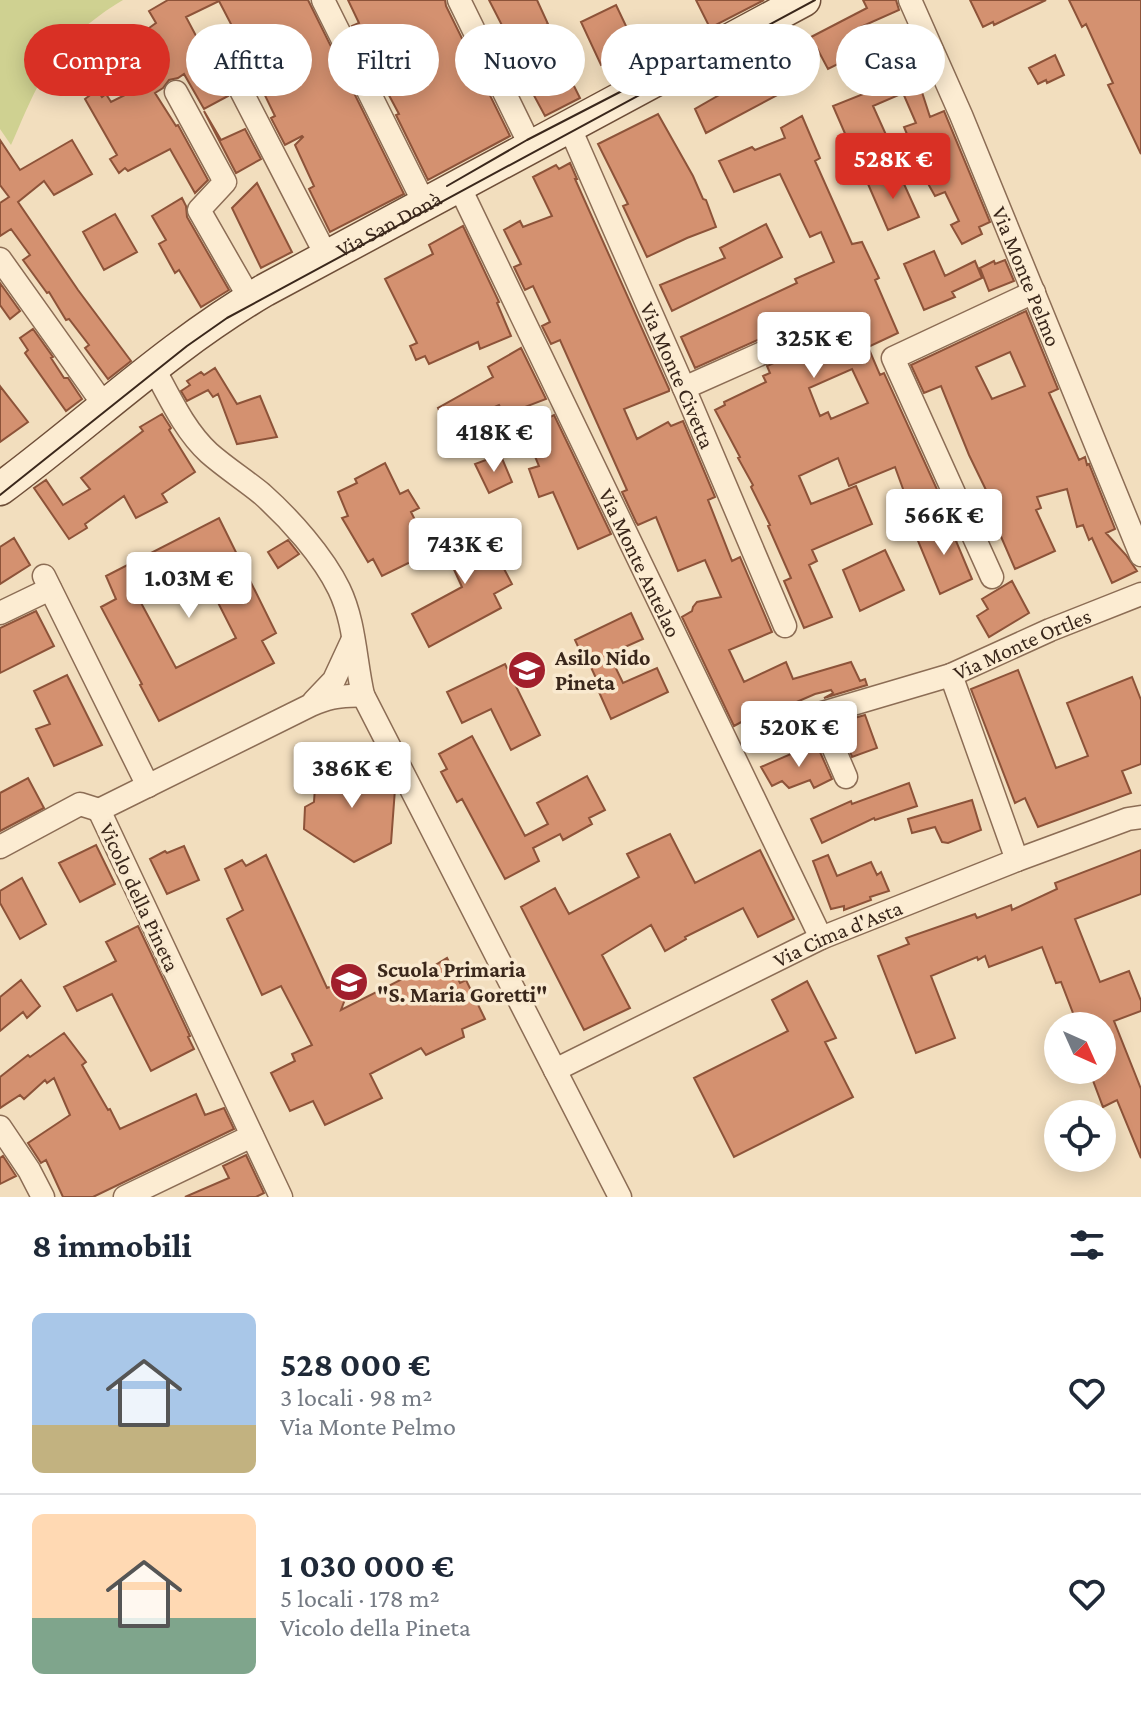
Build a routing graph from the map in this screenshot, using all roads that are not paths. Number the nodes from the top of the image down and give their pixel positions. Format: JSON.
{"nodes":[{"id":1,"x":323,"y":0,"type":"edge"},
{"id":2,"x":459,"y":0,"type":"edge"},
{"id":3,"x":804,"y":0,"type":"edge"},
{"id":4,"x":910,"y":0,"type":"edge"},
{"id":5,"x":176,"y":92,"type":"dead end"},
{"id":6,"x":244,"y":96,"type":"edge"},
{"id":7,"x":569,"y":126,"type":"junction"},
{"id":8,"x":531,"y":147,"type":"junction"},
{"id":9,"x":459,"y":186,"type":"junction"},
{"id":10,"x":425,"y":205,"type":"junction"},
{"id":11,"x":327,"y":257,"type":"junction"},
{"id":12,"x":0,"y":259,"type":"edge"},
{"id":13,"x":1034,"y":292,"type":"junction"},
{"id":14,"x":250,"y":299,"type":"junction"},
{"id":15,"x":794,"y":339,"type":"dead end"},
{"id":16,"x":153,"y":367,"type":"junction"},
{"id":17,"x":684,"y":388,"type":"junction"},
{"id":18,"x":104,"y":405,"type":"junction"},
{"id":19,"x":0,"y":489,"type":"edge"},
{"id":20,"x":1141,"y":555,"type":"edge"},
{"id":21,"x":992,"y":577,"type":"dead end"},
{"id":22,"x":1141,"y":594,"type":"edge"},
{"id":23,"x":0,"y":613,"type":"edge"},
{"id":24,"x":785,"y":626,"type":"dead end"},
{"id":25,"x":354,"y":637,"type":"junction"},
{"id":26,"x":951,"y":675,"type":"junction"},
{"id":27,"x":363,"y":695,"type":"junction"},
{"id":28,"x":311,"y":705,"type":"junction"},
{"id":29,"x":819,"y":714,"type":"junction"},
{"id":30,"x":770,"y":722,"type":"dead end"},
{"id":31,"x":846,"y":777,"type":"dead end"},
{"id":32,"x":148,"y":786,"type":"junction"},
{"id":33,"x":99,"y":810,"type":"junction"},
{"id":34,"x":1137,"y":816,"type":"edge"},
{"id":35,"x":0,"y":847,"type":"edge"},
{"id":36,"x":1017,"y":860,"type":"junction"},
{"id":37,"x":821,"y":938,"type":"junction"},
{"id":38,"x":555,"y":1070,"type":"junction"},
{"id":39,"x":0,"y":1127,"type":"edge"},
{"id":40,"x":252,"y":1136,"type":"junction"},
{"id":41,"x":43,"y":1197,"type":"edge"},
{"id":42,"x":125,"y":1197,"type":"edge"},
{"id":43,"x":281,"y":1197,"type":"edge"},
{"id":44,"x":620,"y":1197,"type":"edge"}],
"edges":[{"from":1,"to":10,"type":"street"},
{"from":2,"to":8,"type":"street"},
{"from":3,"to":7,"type":"street","name":"Via San Donà"},
{"from":4,"to":13,"type":"street","name":"Via Monte Pelmo"},
{"from":5,"to":14,"type":"street"},
{"from":6,"to":11,"type":"street"},
{"from":7,"to":8,"type":"street","name":"Via San Donà"},
{"from":7,"to":17,"type":"street","name":"Via Monte Civetta"},
{"from":8,"to":9,"type":"street","name":"Via San Donà"},
{"from":9,"to":10,"type":"street","name":"Via San Donà"},
{"from":9,"to":37,"type":"street","name":"Via Monte Antelao"},
{"from":10,"to":11,"type":"street","name":"Via San Donà"},
{"from":11,"to":14,"type":"street","name":"Via San Donà"},
{"from":12,"to":18,"type":"street"},
{"from":13,"to":20,"type":"street","name":"Via Monte Pelmo"},
{"from":13,"to":21,"type":"street"},
{"from":14,"to":16,"type":"street","name":"Via San Donà"},
{"from":15,"to":17,"type":"street"},
{"from":16,"to":18,"type":"street","name":"Via San Donà"},
{"from":16,"to":25,"type":"street"},
{"from":17,"to":24,"type":"street","name":"Via Monte Civetta"},
{"from":18,"to":19,"type":"street","name":"Via San Donà"},
{"from":22,"to":26,"type":"street","name":"Via Monte Ortles"},
{"from":23,"to":32,"type":"street"},
{"from":25,"to":27,"type":"street"},
{"from":25,"to":28,"type":"street","name":"Vicolo della Pineta"},
{"from":26,"to":29,"type":"street"},
{"from":26,"to":36,"type":"street","name":"Via Monte Ortles"},
{"from":27,"to":28,"type":"street","name":"Vicolo della Pineta"},
{"from":27,"to":38,"type":"street"},
{"from":28,"to":32,"type":"street","name":"Vicolo della Pineta"},
{"from":29,"to":30,"type":"street"},
{"from":29,"to":31,"type":"street"},
{"from":32,"to":33,"type":"street","name":"Vicolo della Pineta"},
{"from":33,"to":35,"type":"street"},
{"from":33,"to":40,"type":"street","name":"Vicolo della Pineta"},
{"from":34,"to":36,"type":"street","name":"Via Cima d'Asta"},
{"from":36,"to":37,"type":"street","name":"Via Cima d'Asta"},
{"from":37,"to":38,"type":"street","name":"Via Cima d'Asta"},
{"from":38,"to":44,"type":"street"},
{"from":39,"to":41,"type":"street"},
{"from":40,"to":42,"type":"street"},
{"from":40,"to":43,"type":"street","name":"Vicolo della Pineta"}]}
